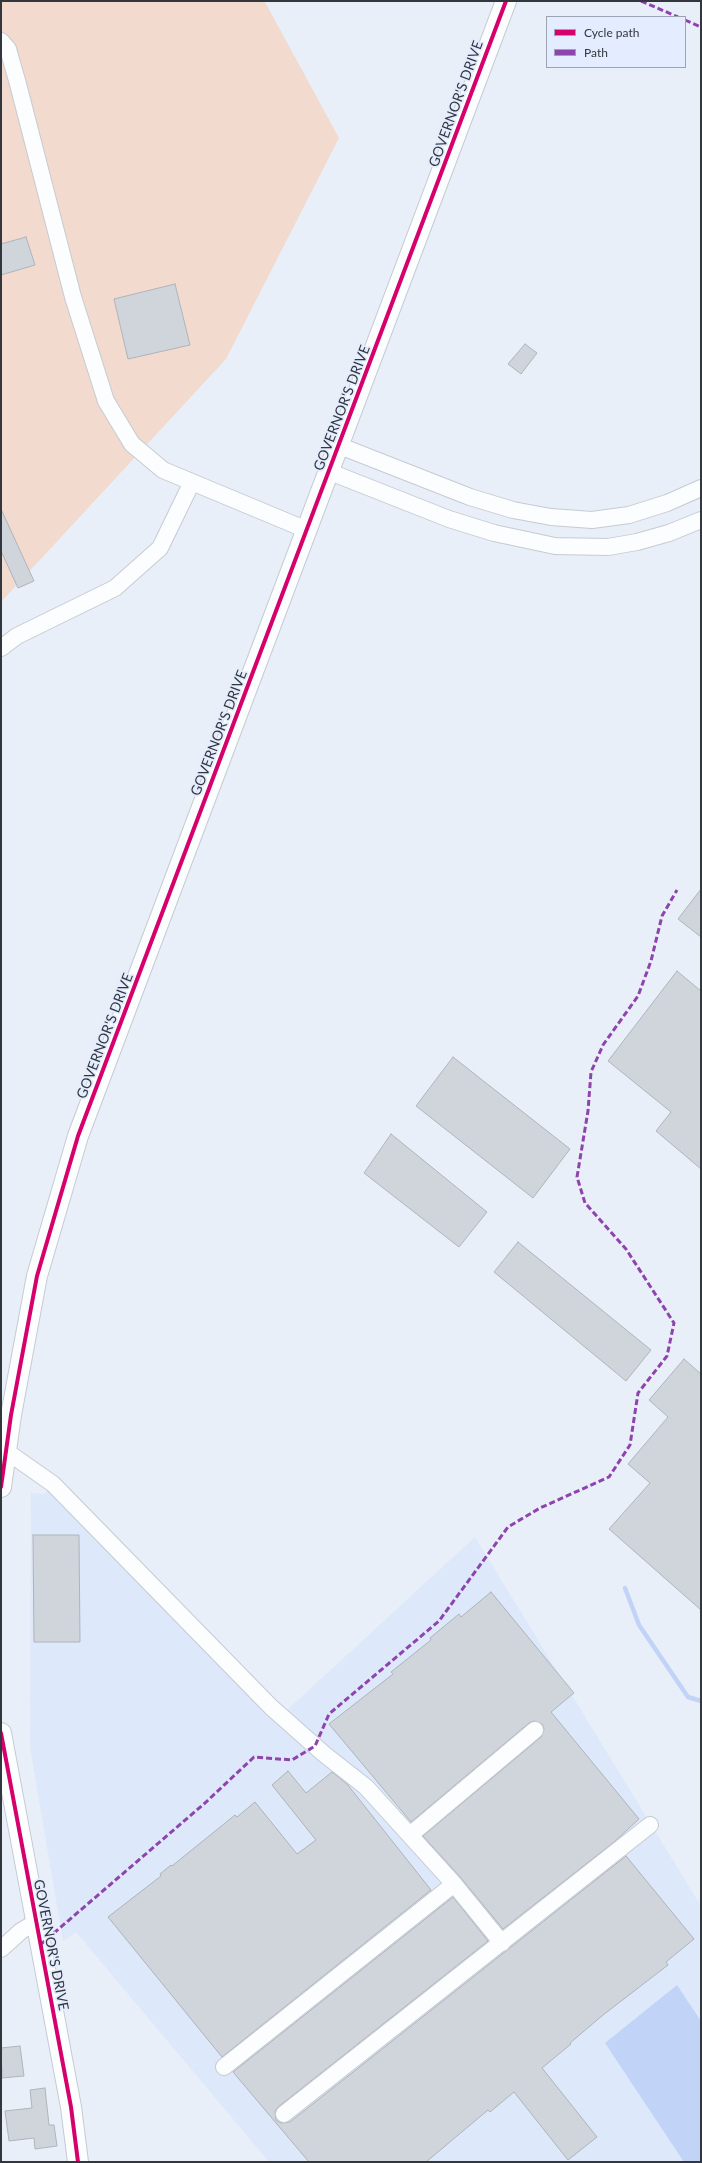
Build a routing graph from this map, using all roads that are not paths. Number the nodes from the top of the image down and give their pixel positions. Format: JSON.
{"nodes":[{"id":1,"x":506,"y":1,"type":"edge"},
{"id":2,"x":1,"y":41,"type":"edge"},
{"id":3,"x":340,"y":446,"type":"junction"},
{"id":4,"x":330,"y":472,"type":"junction"},
{"id":5,"x":192,"y":482,"type":"junction"},
{"id":6,"x":701,"y":488,"type":"edge"},
{"id":7,"x":701,"y":520,"type":"edge"},
{"id":8,"x":308,"y":530,"type":"junction"},
{"id":9,"x":1,"y":648,"type":"edge"},
{"id":10,"x":6,"y":1418,"type":"edge"},
{"id":11,"x":6,"y":1451,"type":"junction"},
{"id":12,"x":1,"y":1487,"type":"edge"},
{"id":13,"x":535,"y":1730,"type":"dead end"},
{"id":14,"x":1,"y":1733,"type":"edge"},
{"id":15,"x":650,"y":1825,"type":"dead end"},
{"id":16,"x":410,"y":1835,"type":"junction"},
{"id":17,"x":454,"y":1884,"type":"junction"},
{"id":18,"x":36,"y":1922,"type":"junction"},
{"id":19,"x":502,"y":1943,"type":"junction"},
{"id":20,"x":1,"y":1949,"type":"edge"},
{"id":21,"x":224,"y":2067,"type":"dead end"},
{"id":22,"x":284,"y":2114,"type":"dead end"},
{"id":23,"x":78,"y":2162,"type":"edge"}],
"edges":[{"from":1,"to":3,"type":"main road","name":"GOVERNOR'S DRIVE"},
{"from":2,"to":5,"type":"street"},
{"from":3,"to":4,"type":"main road","name":"GOVERNOR'S DRIVE"},
{"from":3,"to":6,"type":"street"},
{"from":4,"to":7,"type":"street"},
{"from":4,"to":8,"type":"main road","name":"GOVERNOR'S DRIVE"},
{"from":5,"to":8,"type":"street"},
{"from":5,"to":9,"type":"street"},
{"from":8,"to":10,"type":"main road","name":"GOVERNOR'S DRIVE"},
{"from":10,"to":11,"type":"main road","name":"GOVERNOR'S DRIVE"},
{"from":11,"to":12,"type":"main road","name":"GOVERNOR'S DRIVE"},
{"from":11,"to":16,"type":"street"},
{"from":13,"to":16,"type":"street"},
{"from":14,"to":18,"type":"main road","name":"GOVERNOR'S DRIVE"},
{"from":15,"to":19,"type":"street"},
{"from":16,"to":17,"type":"street"},
{"from":17,"to":19,"type":"street"},
{"from":17,"to":21,"type":"street"},
{"from":18,"to":20,"type":"street"},
{"from":18,"to":23,"type":"main road","name":"GOVERNOR'S DRIVE"},
{"from":19,"to":22,"type":"street"}]}
